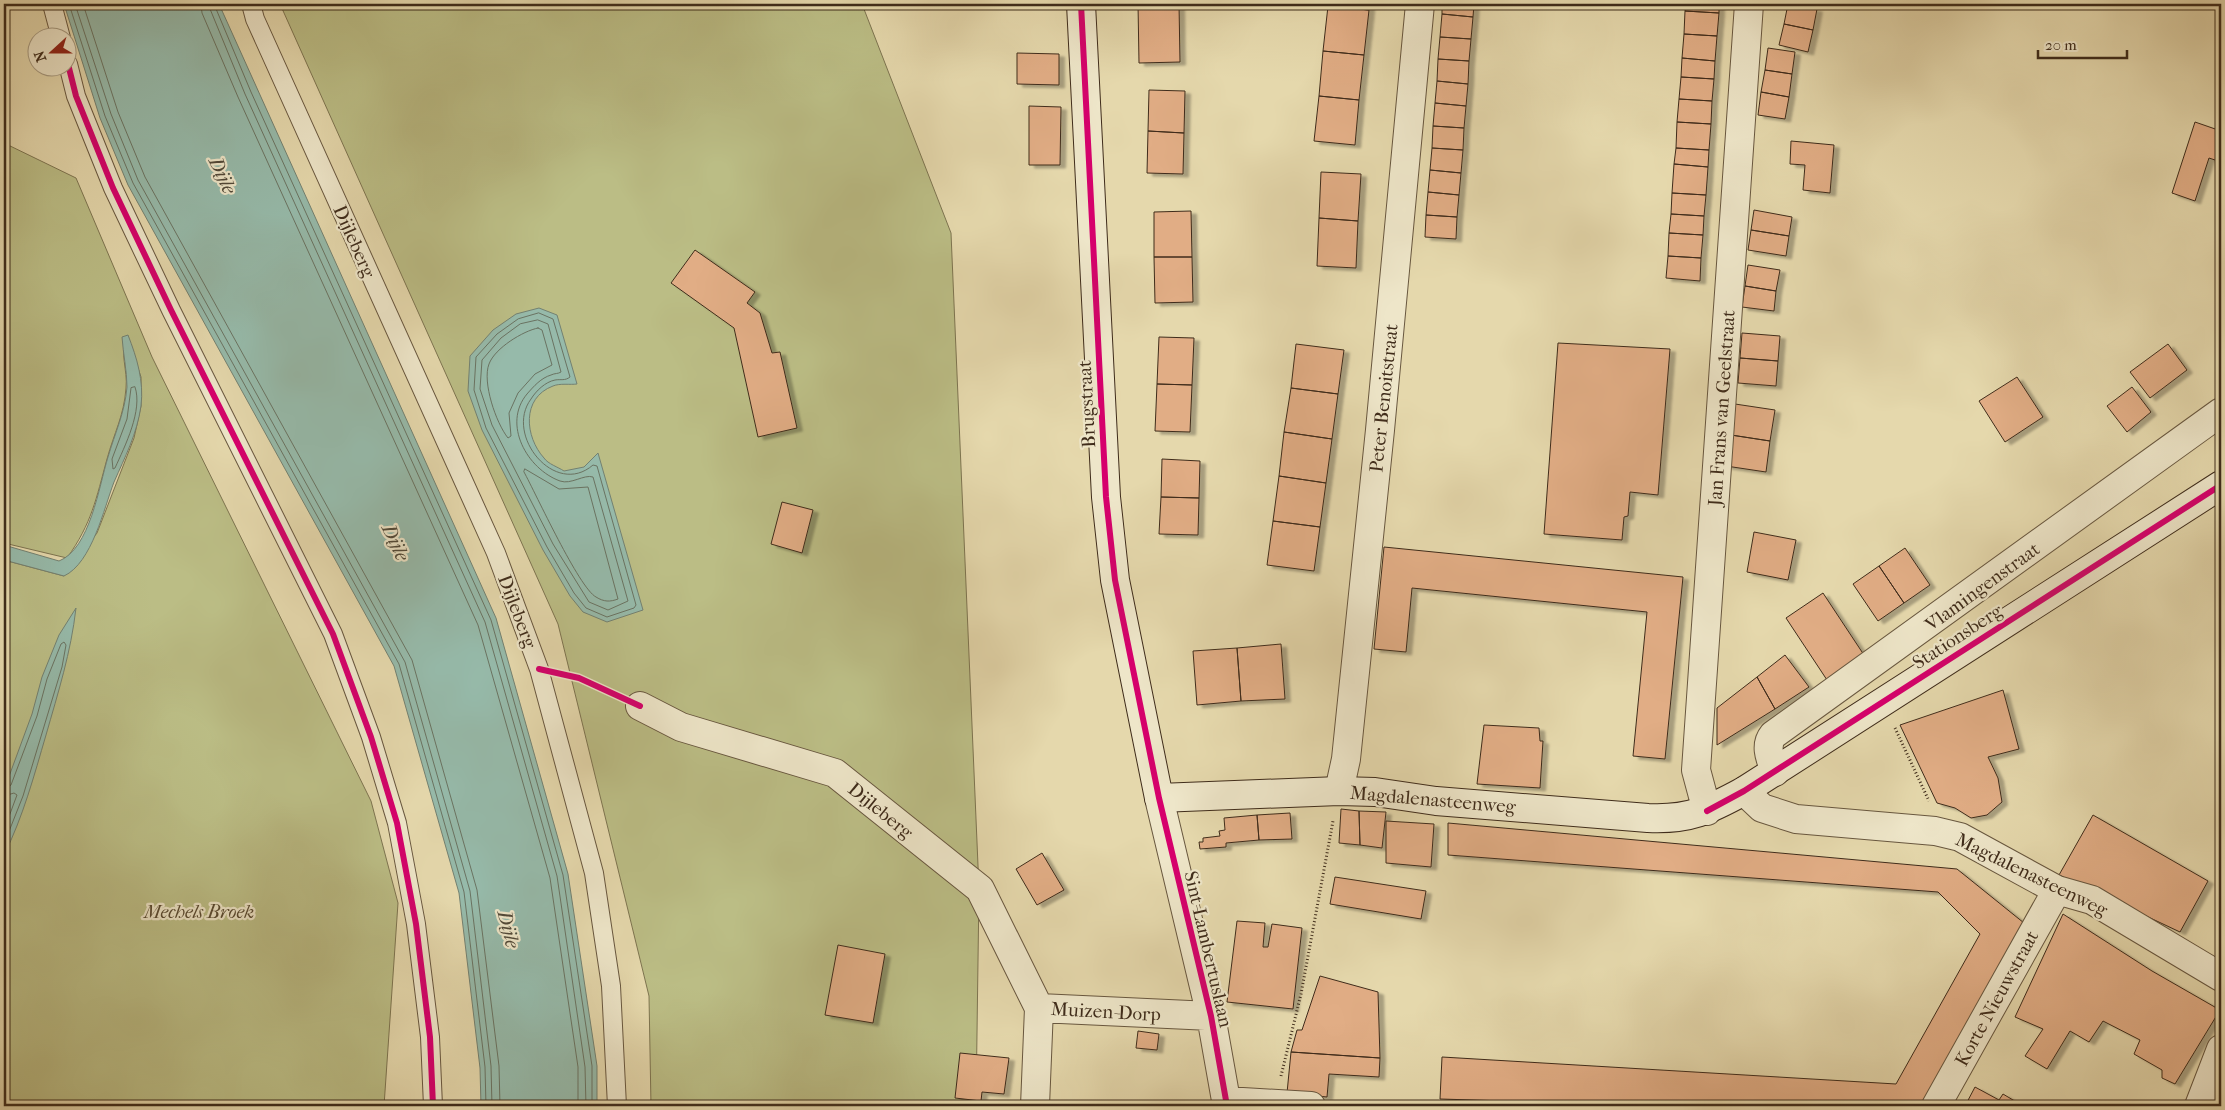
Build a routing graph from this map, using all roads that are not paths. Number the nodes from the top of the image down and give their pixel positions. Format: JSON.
{"nodes":[{"id":1,"x":52,"y":4,"type":"edge"},
{"id":2,"x":250,"y":4,"type":"edge"},
{"id":3,"x":1081,"y":4,"type":"edge"},
{"id":4,"x":1420,"y":4,"type":"edge"},
{"id":5,"x":1749,"y":4,"type":"edge"},
{"id":6,"x":58,"y":28,"type":"edge"},
{"id":7,"x":72,"y":78,"type":"edge"},
{"id":8,"x":2221,"y":412,"type":"edge"},
{"id":9,"x":2221,"y":485,"type":"edge"},
{"id":10,"x":640,"y":706,"type":"dead end"},
{"id":11,"x":1775,"y":772,"type":"junction"},
{"id":12,"x":1339,"y":790,"type":"junction"},
{"id":13,"x":1744,"y":791,"type":"junction"},
{"id":14,"x":1159,"y":798,"type":"junction"},
{"id":15,"x":1707,"y":811,"type":"junction"},
{"id":16,"x":2057,"y":890,"type":"junction"},
{"id":17,"x":2221,"y":977,"type":"edge"},
{"id":18,"x":1039,"y":1008,"type":"junction"},
{"id":19,"x":1211,"y":1016,"type":"junction"},
{"id":20,"x":2221,"y":1049,"type":"edge"},
{"id":21,"x":1226,"y":1104,"type":"edge"},
{"id":22,"x":433,"y":1106,"type":"edge"},
{"id":23,"x":618,"y":1106,"type":"edge"},
{"id":24,"x":1035,"y":1106,"type":"edge"},
{"id":25,"x":1311,"y":1106,"type":"edge"},
{"id":26,"x":1936,"y":1106,"type":"edge"},
{"id":27,"x":2199,"y":1106,"type":"edge"}],
"edges":[{"from":1,"to":6,"type":"lane"},
{"from":2,"to":23,"type":"lane","name":"Dijleberg"},
{"from":3,"to":14,"type":"street","name":"Brugstraat"},
{"from":4,"to":12,"type":"street","name":"Peter Benoitstraat"},
{"from":5,"to":15,"type":"street","name":"Jan Frans van Geelstraat"},
{"from":7,"to":22,"type":"lane"},
{"from":8,"to":11,"type":"street","name":"Vlamingenstraat"},
{"from":9,"to":11,"type":"street","name":"Stationsberg"},
{"from":10,"to":18,"type":"street","name":"Dijleberg"},
{"from":11,"to":13,"type":"street","name":"Stationsberg"},
{"from":12,"to":14,"type":"street","name":"Magdalenasteenweg"},
{"from":12,"to":15,"type":"street","name":"Magdalenasteenweg"},
{"from":13,"to":15,"type":"street","name":"Stationsberg"},
{"from":13,"to":16,"type":"street","name":"Magdalenasteenweg"},
{"from":14,"to":19,"type":"street","name":"Sint-Lambertuslaan"},
{"from":16,"to":17,"type":"street","name":"Magdalenasteenweg"},
{"from":16,"to":26,"type":"street","name":"Korte Nieuwstraat"},
{"from":18,"to":19,"type":"street","name":"Muizen-Dorp"},
{"from":18,"to":24,"type":"street","name":"Muizen-Dorp"},
{"from":19,"to":21,"type":"street","name":"Sint-Lambertuslaan"},
{"from":20,"to":27,"type":"street"},
{"from":21,"to":25,"type":"street"}]}
